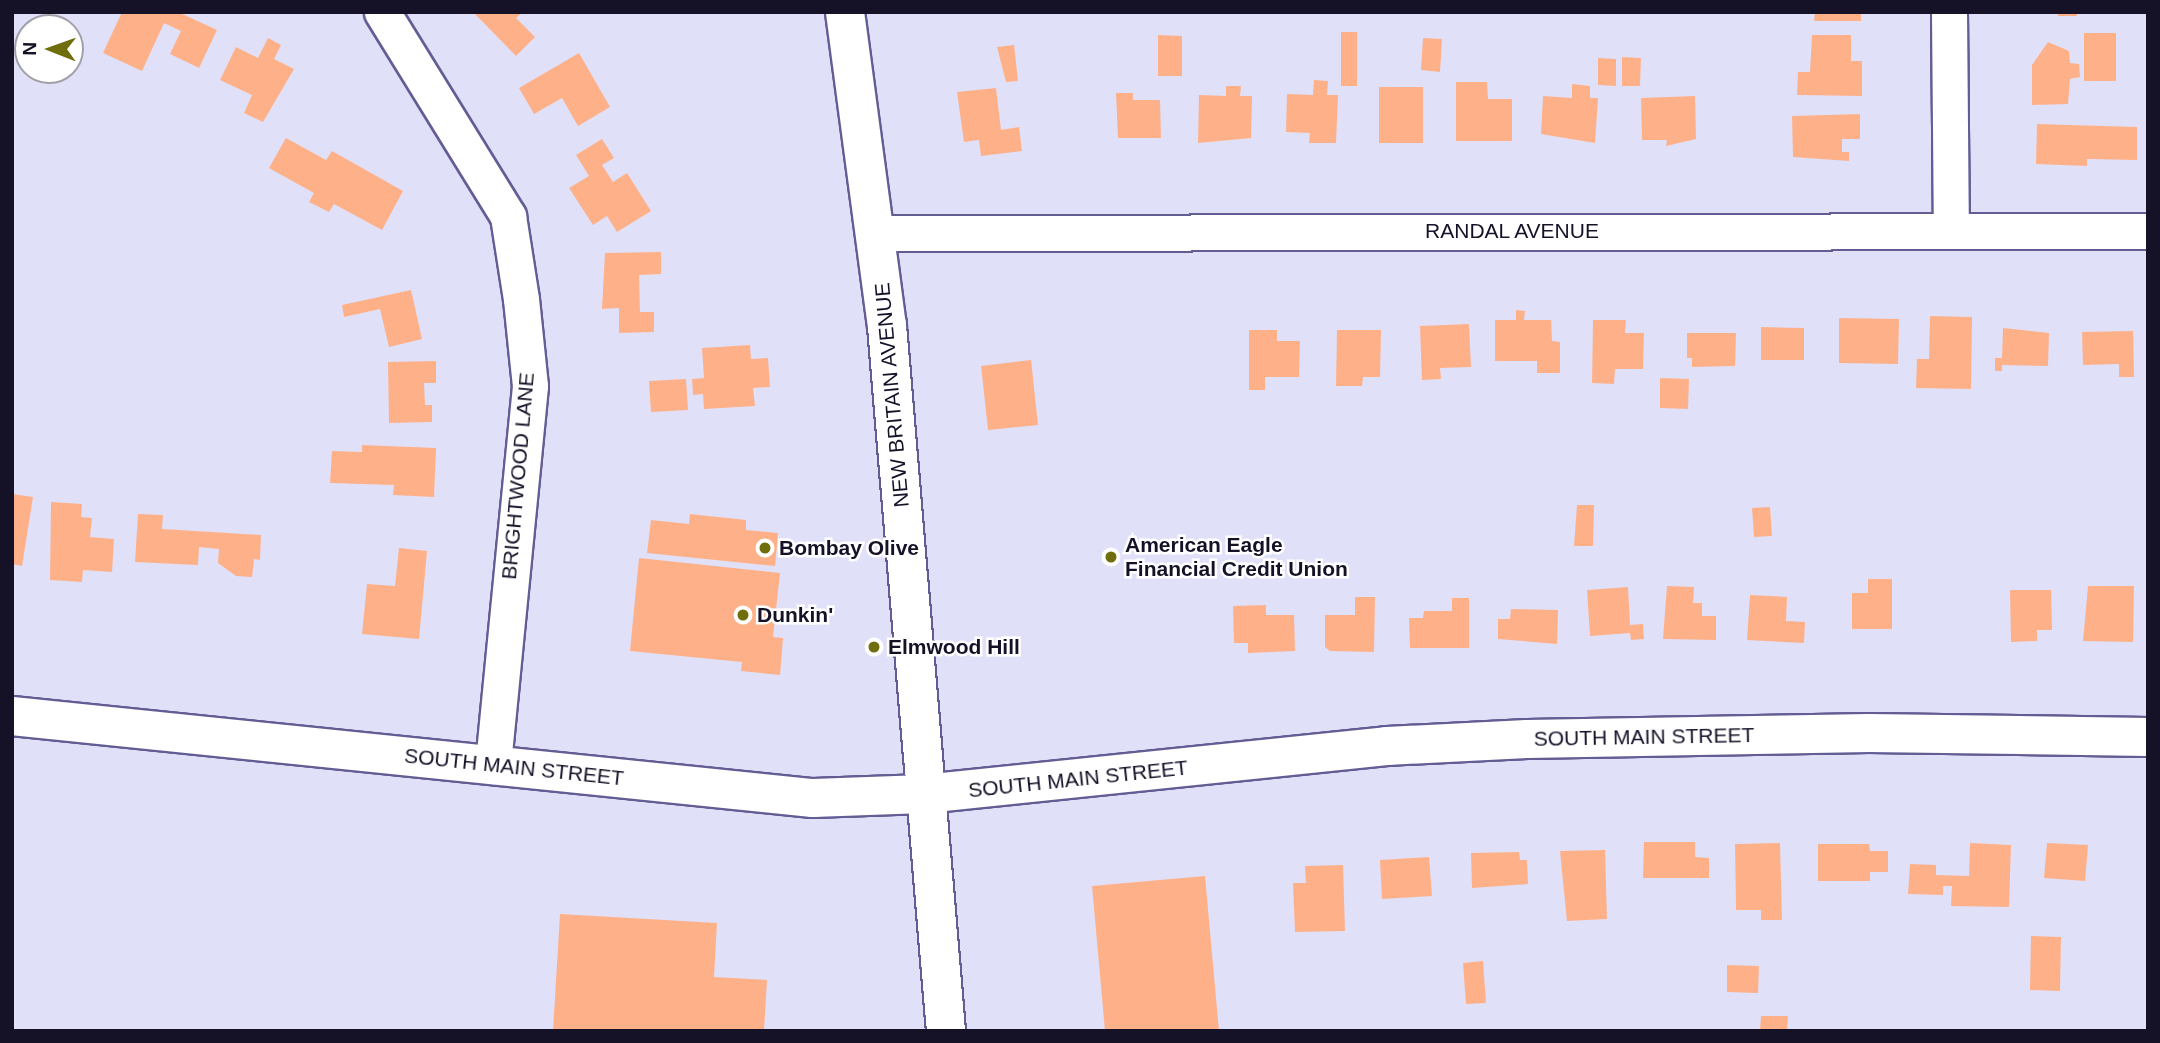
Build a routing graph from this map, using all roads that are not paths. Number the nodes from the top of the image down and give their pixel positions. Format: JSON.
{"nodes":[{"id":1,"x":382,"y":12,"type":"edge"},
{"id":2,"x":845,"y":12,"type":"edge"},
{"id":3,"x":1949,"y":12,"type":"edge"},
{"id":4,"x":1951,"y":230,"type":"junction"},
{"id":5,"x":2148,"y":231,"type":"edge"},
{"id":6,"x":877,"y":233,"type":"junction"},
{"id":7,"x":12,"y":716,"type":"edge"},
{"id":8,"x":2148,"y":737,"type":"edge"},
{"id":9,"x":493,"y":765,"type":"junction"},
{"id":10,"x":924,"y":794,"type":"junction"},
{"id":11,"x":946,"y":1031,"type":"edge"}],
"edges":[{"from":1,"to":9,"type":"street","name":"BRIGHTWOOD LANE"},
{"from":2,"to":6,"type":"main road","name":"NEW BRITAIN AVENUE"},
{"from":3,"to":4,"type":"street"},
{"from":4,"to":5,"type":"street","name":"RANDAL AVENUE"},
{"from":4,"to":6,"type":"street","name":"RANDAL AVENUE"},
{"from":6,"to":10,"type":"main road","name":"NEW BRITAIN AVENUE"},
{"from":7,"to":9,"type":"main road","name":"SOUTH MAIN STREET"},
{"from":8,"to":10,"type":"main road","name":"SOUTH MAIN STREET"},
{"from":9,"to":10,"type":"main road","name":"SOUTH MAIN STREET"},
{"from":10,"to":11,"type":"main road","name":"NEW BRITAIN AVENUE"}]}
